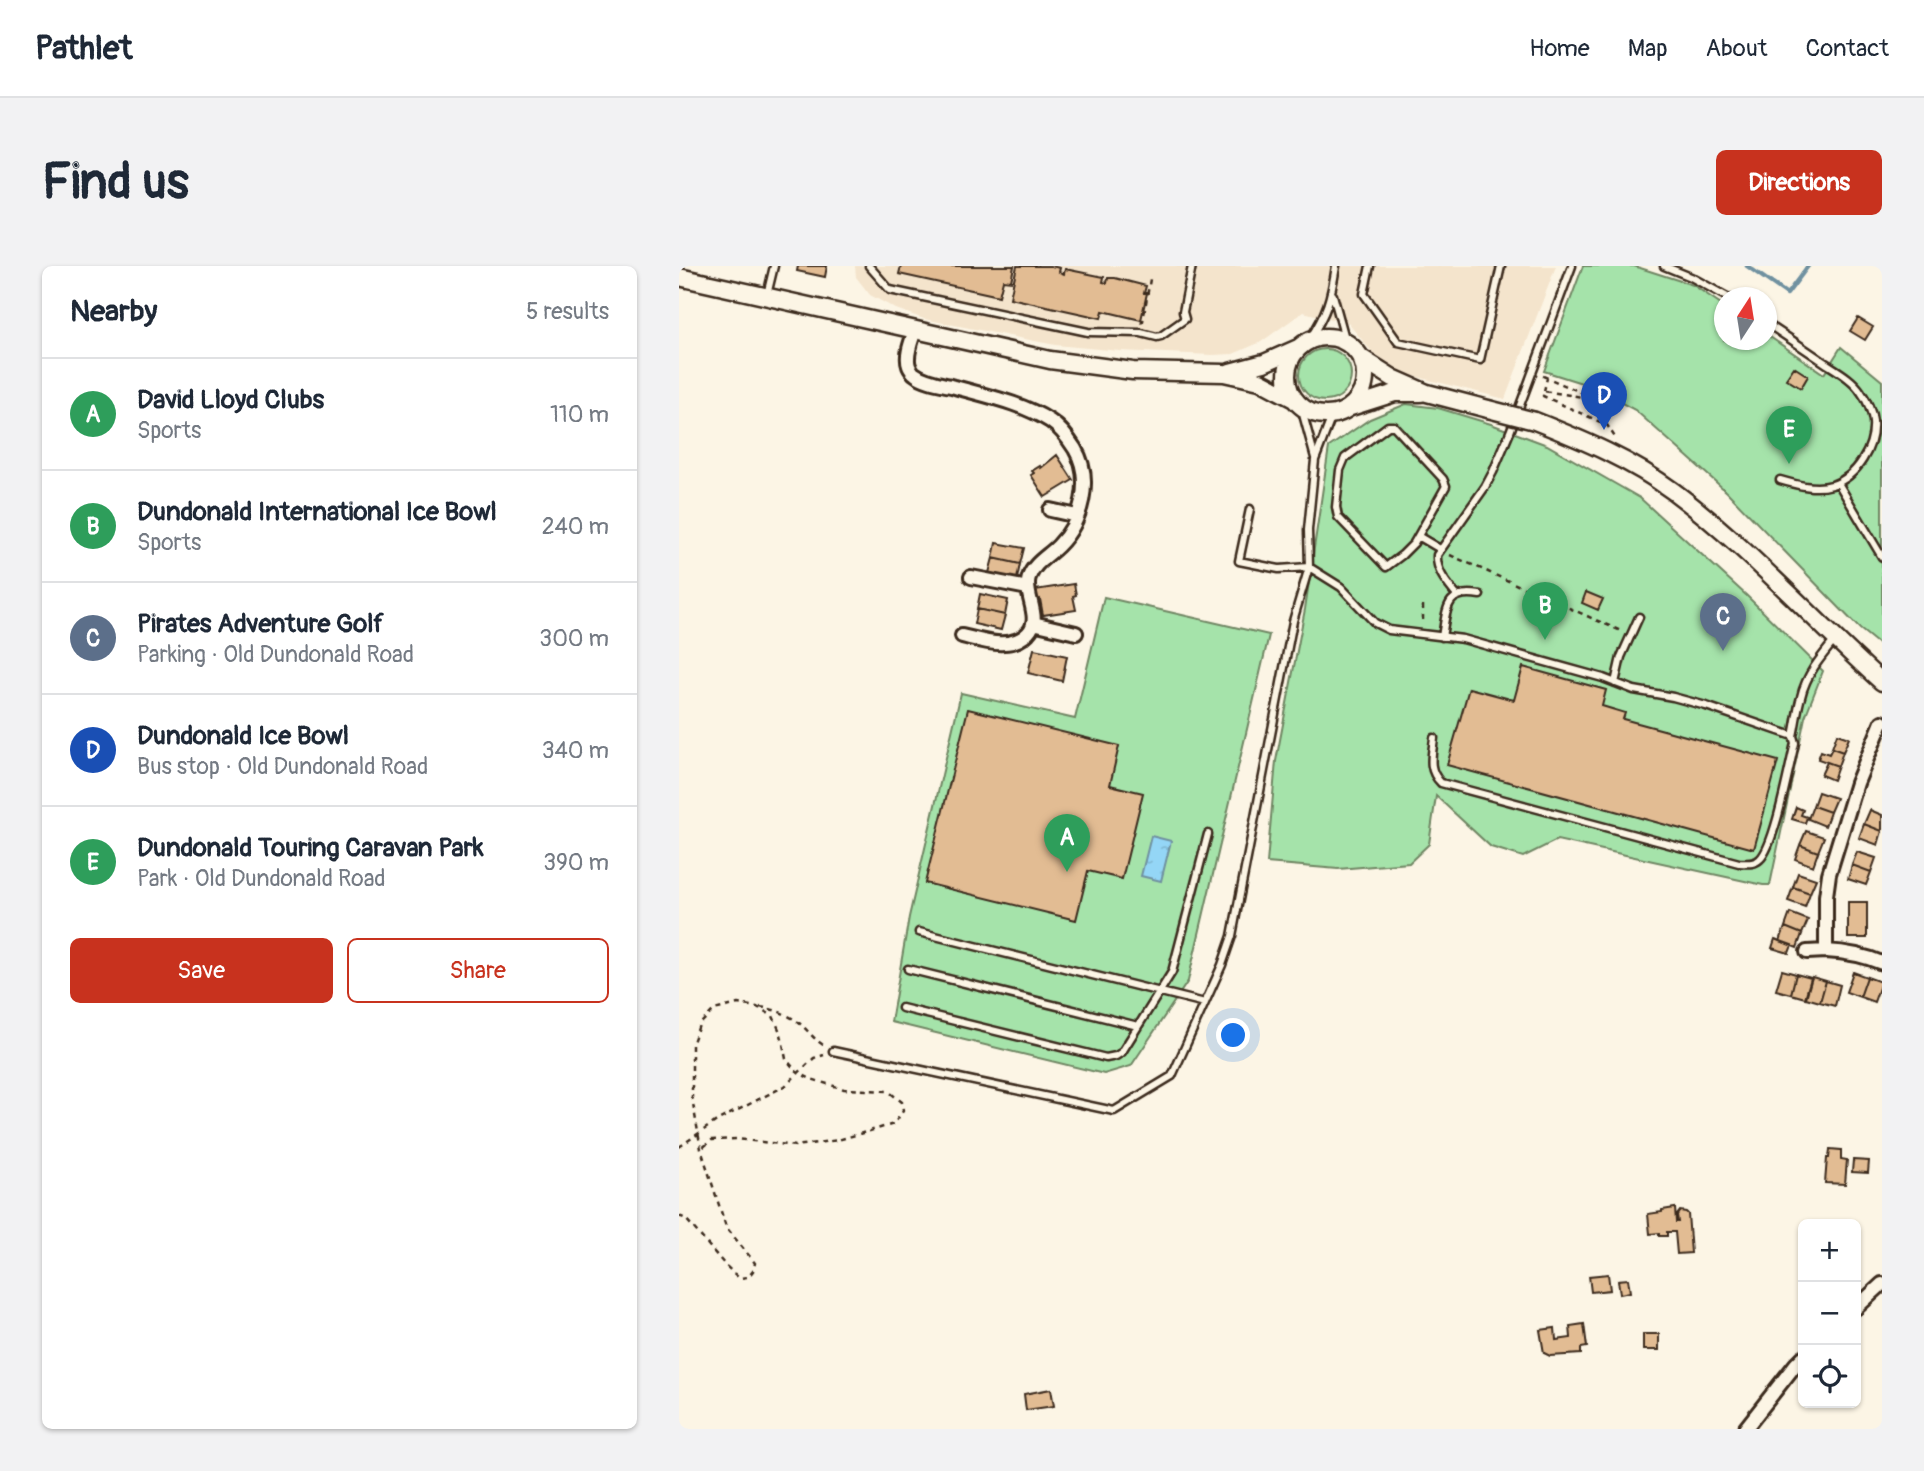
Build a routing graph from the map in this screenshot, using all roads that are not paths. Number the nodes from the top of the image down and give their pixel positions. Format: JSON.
{"nodes":[{"id":1,"x":774,"y":266,"type":"edge"},
{"id":2,"x":869,"y":266,"type":"edge"},
{"id":3,"x":1192,"y":266,"type":"edge"},
{"id":4,"x":1336,"y":266,"type":"edge"},
{"id":5,"x":1370,"y":266,"type":"edge"},
{"id":6,"x":1501,"y":266,"type":"edge"},
{"id":7,"x":1572,"y":266,"type":"edge"},
{"id":8,"x":1664,"y":266,"type":"edge"},
{"id":9,"x":679,"y":277,"type":"edge"},
{"id":10,"x":1714,"y":289,"type":"edge"},
{"id":11,"x":1332,"y":293,"type":"junction"},
{"id":12,"x":767,"y":296,"type":"junction"},
{"id":13,"x":915,"y":330,"type":"junction"},
{"id":14,"x":1777,"y":330,"type":"edge"},
{"id":15,"x":1346,"y":342,"type":"junction"},
{"id":16,"x":1304,"y":344,"type":"junction"},
{"id":17,"x":1360,"y":357,"type":"junction"},
{"id":18,"x":1224,"y":373,"type":"junction"},
{"id":19,"x":1427,"y":393,"type":"junction"},
{"id":20,"x":1297,"y":403,"type":"junction"},
{"id":21,"x":1351,"y":407,"type":"junction"},
{"id":22,"x":1332,"y":416,"type":"junction"},
{"id":23,"x":1315,"y":460,"type":"junction"},
{"id":24,"x":1780,"y":480,"type":"dead end"},
{"id":25,"x":1838,"y":483,"type":"junction"},
{"id":26,"x":1250,"y":509,"type":"dead end"},
{"id":27,"x":1050,"y":510,"type":"dead end"},
{"id":28,"x":1077,"y":516,"type":"junction"},
{"id":29,"x":1418,"y":536,"type":"junction"},
{"id":30,"x":1440,"y":549,"type":"junction"},
{"id":31,"x":1882,"y":556,"type":"edge"},
{"id":32,"x":1309,"y":568,"type":"junction"},
{"id":33,"x":971,"y":577,"type":"dead end"},
{"id":34,"x":1028,"y":588,"type":"junction"},
{"id":35,"x":1480,"y":595,"type":"dead end"},
{"id":36,"x":1457,"y":596,"type":"junction"},
{"id":37,"x":1639,"y":617,"type":"dead end"},
{"id":38,"x":1033,"y":623,"type":"junction"},
{"id":39,"x":1076,"y":633,"type":"dead end"},
{"id":40,"x":962,"y":636,"type":"dead end"},
{"id":41,"x":1442,"y":637,"type":"junction"},
{"id":42,"x":1836,"y":639,"type":"junction"},
{"id":43,"x":1882,"y":681,"type":"edge"},
{"id":44,"x":1615,"y":683,"type":"junction"},
{"id":45,"x":1880,"y":730,"type":"edge"},
{"id":46,"x":1793,"y":736,"type":"junction"},
{"id":47,"x":1434,"y":738,"type":"dead end"},
{"id":48,"x":1208,"y":834,"type":"dead end"},
{"id":49,"x":919,"y":932,"type":"dead end"},
{"id":50,"x":1826,"y":951,"type":"junction"},
{"id":51,"x":1807,"y":952,"type":"dead end"},
{"id":52,"x":1882,"y":963,"type":"edge"},
{"id":53,"x":908,"y":969,"type":"dead end"},
{"id":54,"x":1159,"y":991,"type":"junction"},
{"id":55,"x":1205,"y":1003,"type":"junction"},
{"id":56,"x":902,"y":1008,"type":"dead end"},
{"id":57,"x":1138,"y":1026,"type":"junction"},
{"id":58,"x":833,"y":1051,"type":"road end"},
{"id":59,"x":1882,"y":1284,"type":"edge"},
{"id":60,"x":1861,"y":1303,"type":"edge"},
{"id":61,"x":1798,"y":1362,"type":"edge"},
{"id":62,"x":1745,"y":1429,"type":"edge"}],
"edges":[{"from":1,"to":12,"type":"lane"},
{"from":2,"to":3,"type":"lane"},
{"from":4,"to":11,"type":"lane"},
{"from":5,"to":6,"type":"lane"},
{"from":7,"to":30,"type":"lane"},
{"from":8,"to":10,"type":"lane"},
{"from":9,"to":12,"type":"street"},
{"from":11,"to":15,"type":"lane"},
{"from":11,"to":16,"type":"lane"},
{"from":12,"to":13,"type":"street"},
{"from":13,"to":18,"type":"street"},
{"from":13,"to":28,"type":"street"},
{"from":14,"to":25,"type":"lane"},
{"from":15,"to":16,"type":"street"},
{"from":15,"to":17,"type":"street"},
{"from":16,"to":18,"type":"street"},
{"from":16,"to":20,"type":"street"},
{"from":17,"to":19,"type":"street"},
{"from":17,"to":21,"type":"street"},
{"from":18,"to":20,"type":"street"},
{"from":19,"to":21,"type":"street"},
{"from":19,"to":42,"type":"street","bridge":true},
{"from":20,"to":22,"type":"street"},
{"from":20,"to":23,"type":"lane"},
{"from":21,"to":22,"type":"street"},
{"from":22,"to":23,"type":"lane"},
{"from":23,"to":32,"type":"lane"},
{"from":24,"to":25,"type":"lane"},
{"from":25,"to":31,"type":"lane"},
{"from":26,"to":32,"type":"lane"},
{"from":27,"to":28,"type":"street"},
{"from":28,"to":34,"type":"street"},
{"from":29,"to":29,"type":"lane"},
{"from":29,"to":30,"type":"lane"},
{"from":30,"to":36,"type":"lane"},
{"from":32,"to":41,"type":"lane"},
{"from":32,"to":55,"type":"lane"},
{"from":33,"to":34,"type":"street"},
{"from":34,"to":38,"type":"street"},
{"from":35,"to":36,"type":"lane"},
{"from":36,"to":41,"type":"lane"},
{"from":37,"to":44,"type":"lane"},
{"from":38,"to":39,"type":"street"},
{"from":38,"to":40,"type":"street"},
{"from":41,"to":44,"type":"lane"},
{"from":42,"to":43,"type":"street"},
{"from":42,"to":46,"type":"lane"},
{"from":44,"to":46,"type":"lane"},
{"from":45,"to":50,"type":"street"},
{"from":46,"to":47,"type":"lane"},
{"from":48,"to":54,"type":"lane"},
{"from":49,"to":54,"type":"lane"},
{"from":50,"to":51,"type":"street"},
{"from":50,"to":52,"type":"street"},
{"from":53,"to":57,"type":"lane"},
{"from":54,"to":55,"type":"lane"},
{"from":54,"to":57,"type":"lane"},
{"from":55,"to":58,"type":"lane"},
{"from":56,"to":57,"type":"lane"},
{"from":59,"to":60,"type":"street"},
{"from":61,"to":62,"type":"street"}]}
